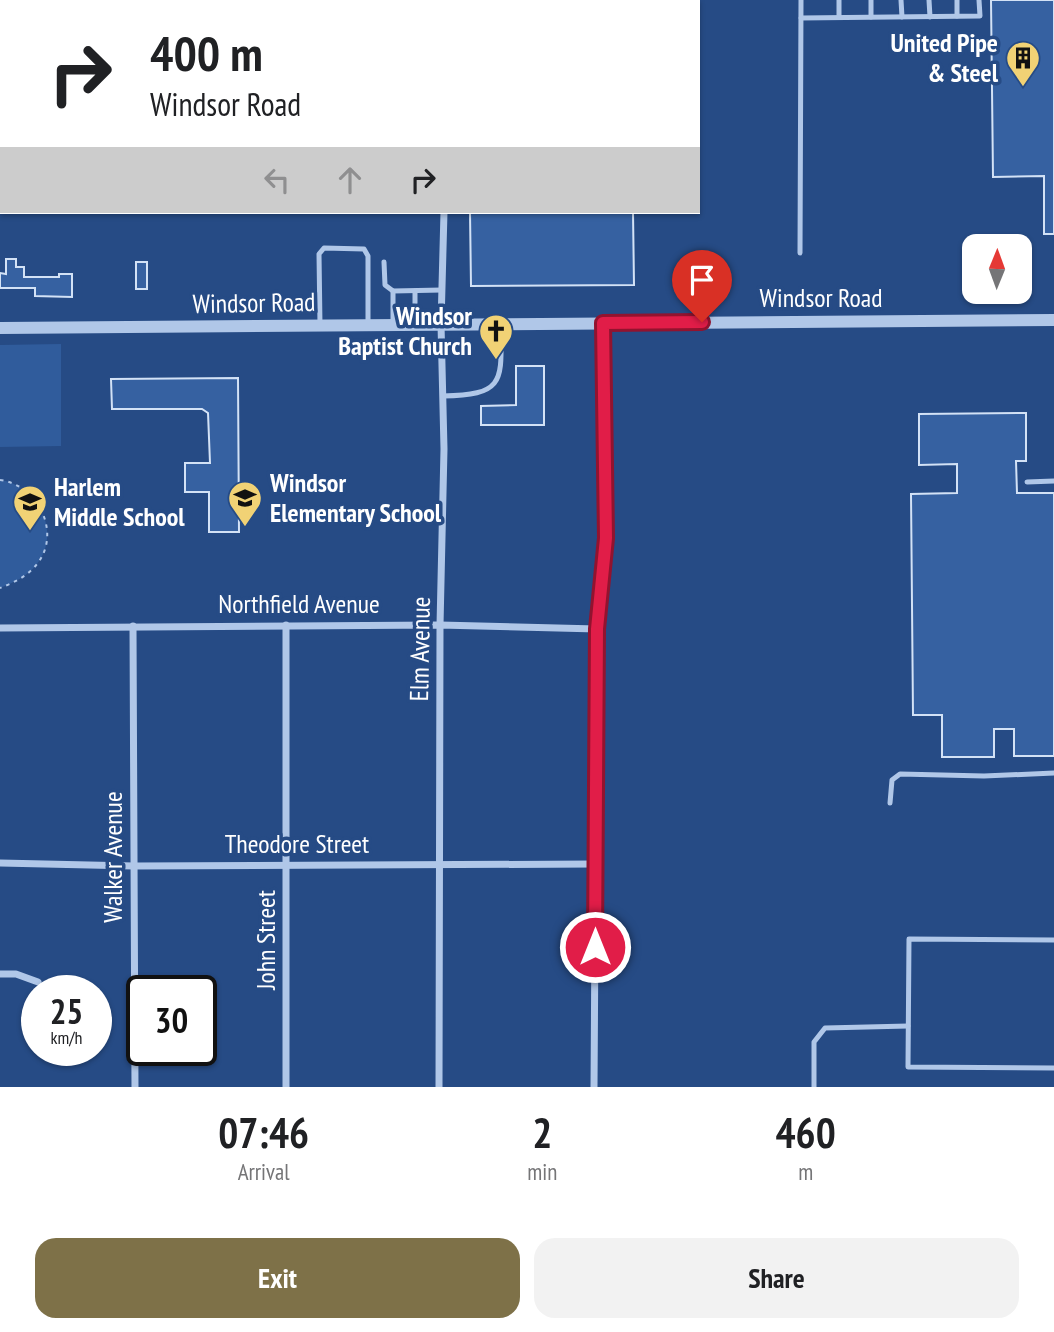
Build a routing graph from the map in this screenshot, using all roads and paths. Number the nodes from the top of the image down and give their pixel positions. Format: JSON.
{"nodes":[{"id":1,"x":801,"y":0,"type":"edge"},
{"id":2,"x":839,"y":0,"type":"edge"},
{"id":3,"x":871,"y":0,"type":"edge"},
{"id":4,"x":901,"y":0,"type":"edge"},
{"id":5,"x":929,"y":0,"type":"edge"},
{"id":6,"x":957,"y":0,"type":"edge"},
{"id":7,"x":979,"y":0,"type":"edge"},
{"id":8,"x":957,"y":16,"type":"junction"},
{"id":9,"x":839,"y":17,"type":"junction"},
{"id":10,"x":871,"y":17,"type":"junction"},
{"id":11,"x":902,"y":17,"type":"junction"},
{"id":12,"x":930,"y":17,"type":"junction"},
{"id":13,"x":801,"y":18,"type":"junction"},
{"id":14,"x":444,"y":214,"type":"edge"},
{"id":15,"x":800,"y":253,"type":"dead end"},
{"id":16,"x":384,"y":262,"type":"dead end"},
{"id":17,"x":442,"y":290,"type":"junction"},
{"id":18,"x":393,"y":291,"type":"junction"},
{"id":19,"x":415,"y":291,"type":"junction"},
{"id":20,"x":1054,"y":320,"type":"edge"},
{"id":21,"x":603,"y":323,"type":"junction"},
{"id":22,"x":415,"y":324,"type":"junction"},
{"id":23,"x":441,"y":324,"type":"junction"},
{"id":24,"x":501,"y":324,"type":"junction"},
{"id":25,"x":320,"y":325,"type":"junction"},
{"id":26,"x":368,"y":325,"type":"junction"},
{"id":27,"x":393,"y":325,"type":"junction"},
{"id":28,"x":0,"y":328,"type":"edge"},
{"id":29,"x":443,"y":396,"type":"junction"},
{"id":30,"x":0,"y":480,"type":"edge"},
{"id":31,"x":1054,"y":481,"type":"edge"},
{"id":32,"x":1027,"y":482,"type":"dead end"},
{"id":33,"x":0,"y":588,"type":"edge"},
{"id":34,"x":286,"y":625,"type":"junction"},
{"id":35,"x":440,"y":625,"type":"junction"},
{"id":36,"x":133,"y":626,"type":"junction"},
{"id":37,"x":0,"y":628,"type":"edge"},
{"id":38,"x":597,"y":629,"type":"junction"},
{"id":39,"x":1054,"y":772,"type":"edge"},
{"id":40,"x":890,"y":803,"type":"dead end"},
{"id":41,"x":0,"y":863,"type":"edge"},
{"id":42,"x":439,"y":863,"type":"junction"},
{"id":43,"x":595,"y":864,"type":"junction"},
{"id":44,"x":287,"y":865,"type":"junction"},
{"id":45,"x":134,"y":866,"type":"junction"},
{"id":46,"x":1054,"y":940,"type":"edge"},
{"id":47,"x":0,"y":974,"type":"edge"},
{"id":48,"x":21,"y":976,"type":"edge"},
{"id":49,"x":908,"y":1026,"type":"junction"},
{"id":50,"x":1054,"y":1068,"type":"edge"},
{"id":51,"x":814,"y":1084,"type":"edge"},
{"id":52,"x":135,"y":1087,"type":"edge"},
{"id":53,"x":286,"y":1087,"type":"edge"},
{"id":54,"x":439,"y":1087,"type":"edge"},
{"id":55,"x":594,"y":1087,"type":"edge"}],
"edges":[{"from":1,"to":13,"type":"lane"},
{"from":2,"to":9,"type":"lane"},
{"from":3,"to":10,"type":"lane"},
{"from":4,"to":11,"type":"lane"},
{"from":5,"to":12,"type":"lane"},
{"from":6,"to":8,"type":"lane"},
{"from":7,"to":8,"type":"lane"},
{"from":8,"to":12,"type":"lane"},
{"from":9,"to":10,"type":"lane"},
{"from":9,"to":13,"type":"lane"},
{"from":10,"to":11,"type":"lane"},
{"from":11,"to":12,"type":"lane"},
{"from":13,"to":15,"type":"lane"},
{"from":14,"to":17,"type":"street","name":"Elm Avenue"},
{"from":16,"to":18,"type":"lane"},
{"from":17,"to":19,"type":"lane"},
{"from":17,"to":23,"type":"street","name":"Elm Avenue"},
{"from":18,"to":19,"type":"lane"},
{"from":18,"to":27,"type":"lane"},
{"from":19,"to":22,"type":"lane"},
{"from":20,"to":21,"type":"street","name":"Windsor Road"},
{"from":21,"to":24,"type":"street","name":"Windsor Road"},
{"from":21,"to":38,"type":"street"},
{"from":22,"to":23,"type":"street","name":"Windsor Road"},
{"from":22,"to":27,"type":"street","name":"Windsor Road"},
{"from":23,"to":24,"type":"street","name":"Windsor Road"},
{"from":23,"to":29,"type":"street","name":"Elm Avenue"},
{"from":24,"to":29,"type":"lane"},
{"from":25,"to":26,"type":"street","name":"Windsor Road"},
{"from":25,"to":26,"type":"lane"},
{"from":25,"to":28,"type":"street","name":"Windsor Road"},
{"from":26,"to":27,"type":"street","name":"Windsor Road"},
{"from":29,"to":35,"type":"street","name":"Elm Avenue"},
{"from":30,"to":33,"type":"path"},
{"from":31,"to":32,"type":"lane"},
{"from":34,"to":35,"type":"street","name":"Northfield Avenue"},
{"from":34,"to":36,"type":"street","name":"Northfield Avenue"},
{"from":34,"to":44,"type":"street","name":"John Street"},
{"from":35,"to":38,"type":"street","name":"Northfield Avenue"},
{"from":35,"to":42,"type":"street","name":"Elm Avenue"},
{"from":36,"to":37,"type":"street","name":"Northfield Avenue"},
{"from":36,"to":45,"type":"street","name":"Walker Avenue"},
{"from":38,"to":43,"type":"street"},
{"from":39,"to":40,"type":"lane"},
{"from":41,"to":45,"type":"street","name":"Theodore Street"},
{"from":42,"to":43,"type":"street","name":"Theodore Street"},
{"from":42,"to":44,"type":"street","name":"Theodore Street"},
{"from":42,"to":54,"type":"street","name":"Elm Avenue"},
{"from":43,"to":55,"type":"street"},
{"from":44,"to":45,"type":"street","name":"Theodore Street"},
{"from":44,"to":53,"type":"street","name":"John Street"},
{"from":45,"to":52,"type":"street","name":"Walker Avenue"},
{"from":46,"to":49,"type":"lane"},
{"from":47,"to":48,"type":"street"},
{"from":49,"to":50,"type":"lane"},
{"from":49,"to":51,"type":"lane"}]}
